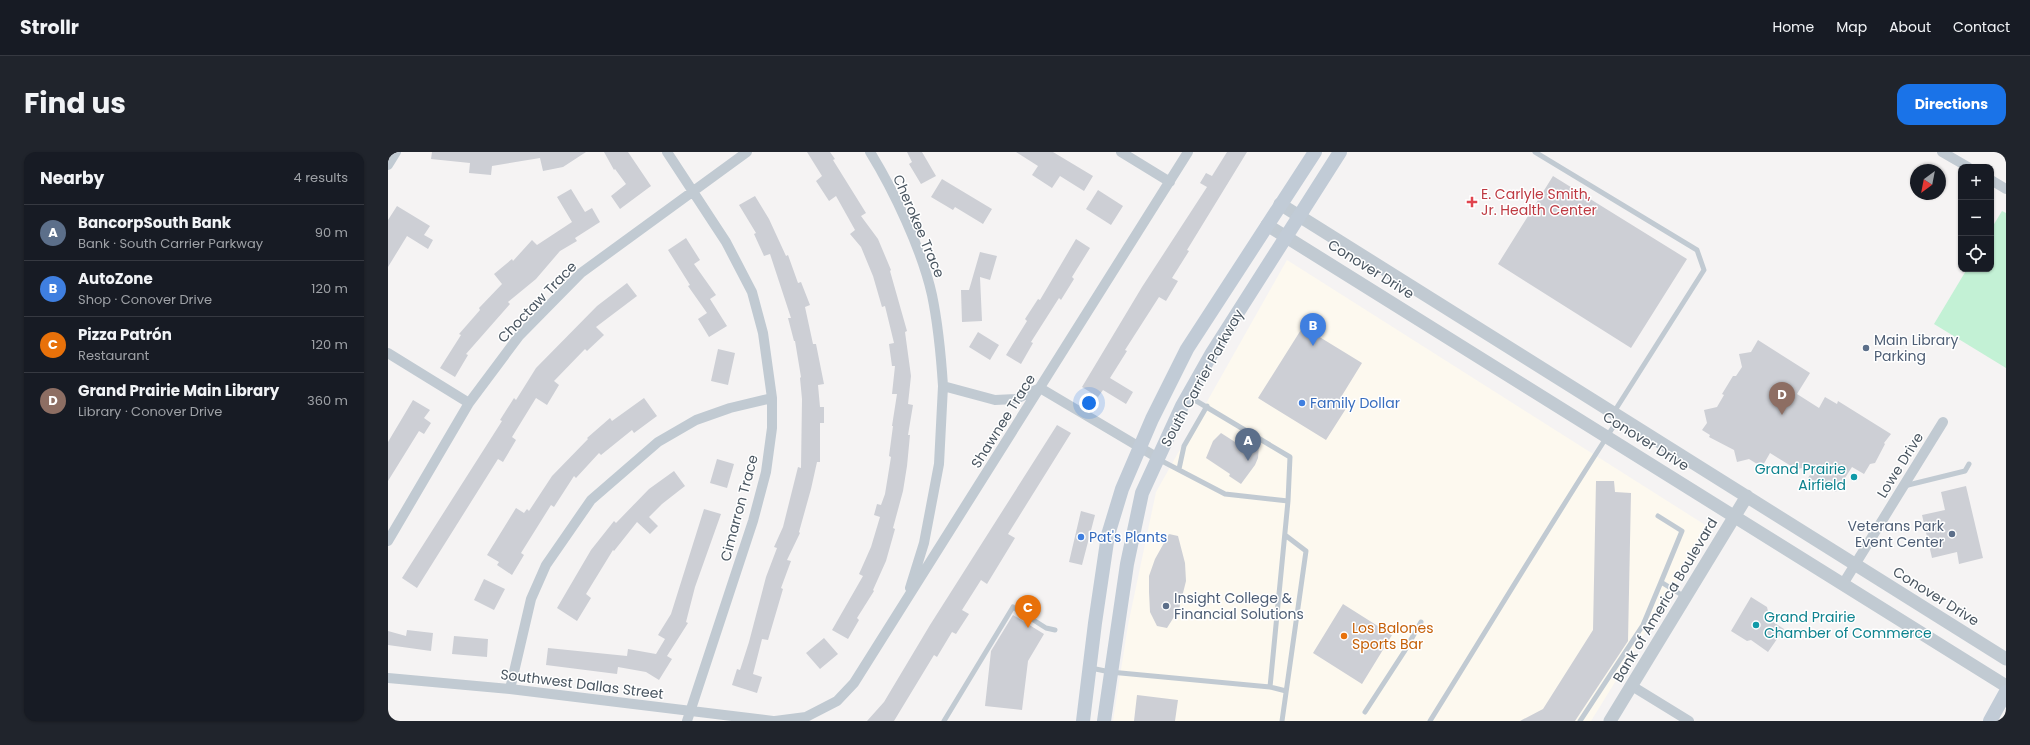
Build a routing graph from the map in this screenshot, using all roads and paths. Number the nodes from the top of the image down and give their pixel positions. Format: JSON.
{"nodes":[{"id":1,"x":396,"y":152,"type":"edge"},
{"id":2,"x":667,"y":152,"type":"edge"},
{"id":3,"x":747,"y":152,"type":"edge"},
{"id":4,"x":870,"y":152,"type":"edge"},
{"id":5,"x":1121,"y":152,"type":"edge"},
{"id":6,"x":1188,"y":152,"type":"edge"},
{"id":7,"x":1315,"y":152,"type":"edge"},
{"id":8,"x":1340,"y":152,"type":"edge"},
{"id":9,"x":1535,"y":152,"type":"edge"},
{"id":10,"x":1942,"y":152,"type":"edge"},
{"id":11,"x":1963,"y":164,"type":"edge"},
{"id":12,"x":388,"y":165,"type":"edge"},
{"id":13,"x":1170,"y":182,"type":"junction"},
{"id":14,"x":1994,"y":182,"type":"edge"},
{"id":15,"x":2006,"y":189,"type":"edge"},
{"id":16,"x":693,"y":192,"type":"junction"},
{"id":17,"x":1280,"y":204,"type":"junction"},
{"id":18,"x":1299,"y":216,"type":"junction"},
{"id":19,"x":1267,"y":225,"type":"junction"},
{"id":20,"x":1286,"y":236,"type":"junction"},
{"id":21,"x":388,"y":354,"type":"edge"},
{"id":22,"x":943,"y":386,"type":"junction"},
{"id":23,"x":1040,"y":388,"type":"junction"},
{"id":24,"x":1188,"y":396,"type":"junction"},
{"id":25,"x":772,"y":398,"type":"junction"},
{"id":26,"x":468,"y":403,"type":"junction"},
{"id":27,"x":1207,"y":406,"type":"junction"},
{"id":28,"x":1617,"y":415,"type":"junction"},
{"id":29,"x":1943,"y":422,"type":"dead end"},
{"id":30,"x":1607,"y":436,"type":"junction"},
{"id":31,"x":1139,"y":448,"type":"junction"},
{"id":32,"x":1158,"y":458,"type":"junction"},
{"id":33,"x":1969,"y":464,"type":"dead end"},
{"id":34,"x":1180,"y":469,"type":"junction"},
{"id":35,"x":1904,"y":486,"type":"junction"},
{"id":36,"x":1747,"y":496,"type":"junction"},
{"id":37,"x":1288,"y":501,"type":"junction"},
{"id":38,"x":1658,"y":516,"type":"dead end"},
{"id":39,"x":1735,"y":516,"type":"junction"},
{"id":40,"x":1285,"y":535,"type":"junction"},
{"id":41,"x":388,"y":541,"type":"edge"},
{"id":42,"x":1855,"y":564,"type":"junction"},
{"id":43,"x":1661,"y":582,"type":"junction"},
{"id":44,"x":1843,"y":584,"type":"junction"},
{"id":45,"x":1686,"y":597,"type":"junction"},
{"id":46,"x":906,"y":601,"type":"junction"},
{"id":47,"x":1421,"y":622,"type":"dead end"},
{"id":48,"x":1055,"y":630,"type":"dead end"},
{"id":49,"x":2006,"y":659,"type":"edge"},
{"id":50,"x":1091,"y":668,"type":"junction"},
{"id":51,"x":1110,"y":672,"type":"junction"},
{"id":52,"x":388,"y":678,"type":"edge"},
{"id":53,"x":1632,"y":686,"type":"junction"},
{"id":54,"x":2006,"y":686,"type":"edge"},
{"id":55,"x":1270,"y":687,"type":"junction"},
{"id":56,"x":510,"y":689,"type":"junction"},
{"id":57,"x":1286,"y":691,"type":"junction"},
{"id":58,"x":2006,"y":692,"type":"edge"},
{"id":59,"x":837,"y":701,"type":"joint"},
{"id":60,"x":1365,"y":712,"type":"dead end"},
{"id":61,"x":689,"y":716,"type":"edge"},
{"id":62,"x":774,"y":721,"type":"edge"},
{"id":63,"x":944,"y":721,"type":"edge"},
{"id":64,"x":1084,"y":721,"type":"edge"},
{"id":65,"x":1104,"y":721,"type":"edge"},
{"id":66,"x":1282,"y":721,"type":"edge"},
{"id":67,"x":1430,"y":721,"type":"edge"},
{"id":68,"x":1580,"y":721,"type":"edge"},
{"id":69,"x":1610,"y":721,"type":"edge"},
{"id":70,"x":1689,"y":721,"type":"edge"},
{"id":71,"x":1990,"y":721,"type":"edge"}],
"edges":[{"from":1,"to":12,"type":"street"},
{"from":2,"to":16,"type":"street","name":"Cimarron Trace"},
{"from":3,"to":16,"type":"street","name":"Choctaw Trace"},
{"from":4,"to":22,"type":"street","name":"Cherokee Trace"},
{"from":5,"to":13,"type":"street"},
{"from":6,"to":13,"type":"street","name":"Shawnee Trace"},
{"from":7,"to":17,"type":"main road","name":"South Carrier Parkway"},
{"from":8,"to":18,"type":"main road","name":"South Carrier Parkway"},
{"from":9,"to":28,"type":"lane"},
{"from":10,"to":11,"type":"street"},
{"from":13,"to":23,"type":"street","name":"Shawnee Trace"},
{"from":14,"to":15,"type":"street"},
{"from":16,"to":25,"type":"street","name":"Cimarron Trace"},
{"from":16,"to":26,"type":"street","name":"Choctaw Trace"},
{"from":17,"to":18,"type":"street","name":"Conover Drive"},
{"from":17,"to":19,"type":"main road","name":"South Carrier Parkway"},
{"from":18,"to":20,"type":"main road","name":"South Carrier Parkway"},
{"from":18,"to":28,"type":"street","name":"Conover Drive"},
{"from":19,"to":20,"type":"street","name":"Conover Drive"},
{"from":19,"to":31,"type":"main road","name":"South Carrier Parkway"},
{"from":20,"to":24,"type":"main road","name":"South Carrier Parkway"},
{"from":20,"to":30,"type":"street","name":"Conover Drive"},
{"from":21,"to":26,"type":"street"},
{"from":22,"to":23,"type":"street"},
{"from":22,"to":46,"type":"street","name":"Cherokee Trace"},
{"from":23,"to":31,"type":"street"},
{"from":23,"to":46,"type":"street","name":"Shawnee Trace"},
{"from":24,"to":27,"type":"lane"},
{"from":24,"to":32,"type":"main road","name":"South Carrier Parkway"},
{"from":25,"to":56,"type":"street"},
{"from":25,"to":61,"type":"street","name":"Cimarron Trace"},
{"from":26,"to":41,"type":"street","name":"Choctaw Trace"},
{"from":27,"to":34,"type":"lane"},
{"from":27,"to":37,"type":"lane"},
{"from":28,"to":30,"type":"lane"},
{"from":28,"to":36,"type":"street","name":"Conover Drive"},
{"from":29,"to":35,"type":"street","name":"Lowe Drive"},
{"from":30,"to":39,"type":"street","name":"Conover Drive"},
{"from":30,"to":67,"type":"lane"},
{"from":31,"to":32,"type":"street"},
{"from":31,"to":50,"type":"main road","name":"South Carrier Parkway"},
{"from":32,"to":34,"type":"lane"},
{"from":32,"to":51,"type":"main road","name":"South Carrier Parkway"},
{"from":33,"to":35,"type":"lane"},
{"from":34,"to":37,"type":"lane"},
{"from":35,"to":42,"type":"street","name":"Lowe Drive"},
{"from":36,"to":39,"type":"street","name":"Bank of America Boulevard"},
{"from":36,"to":42,"type":"street","name":"Conover Drive"},
{"from":37,"to":40,"type":"lane"},
{"from":38,"to":43,"type":"lane"},
{"from":39,"to":44,"type":"street","name":"Conover Drive"},
{"from":39,"to":45,"type":"street","name":"Bank of America Boulevard"},
{"from":40,"to":55,"type":"lane"},
{"from":40,"to":57,"type":"lane"},
{"from":42,"to":44,"type":"street","name":"Lowe Drive"},
{"from":42,"to":49,"type":"street","name":"Conover Drive"},
{"from":43,"to":45,"type":"lane"},
{"from":43,"to":68,"type":"lane"},
{"from":44,"to":54,"type":"street","name":"Conover Drive"},
{"from":45,"to":53,"type":"street","name":"Bank of America Boulevard"},
{"from":46,"to":59,"type":"street","name":"Shawnee Trace"},
{"from":47,"to":60,"type":"lane"},
{"from":48,"to":63,"type":"lane"},
{"from":50,"to":51,"type":"lane"},
{"from":50,"to":64,"type":"main road","name":"South Carrier Parkway"},
{"from":51,"to":55,"type":"lane"},
{"from":51,"to":65,"type":"main road","name":"South Carrier Parkway"},
{"from":52,"to":56,"type":"street","name":"Southwest Dallas Street"},
{"from":53,"to":69,"type":"street","name":"Bank of America Boulevard"},
{"from":53,"to":70,"type":"street"},
{"from":55,"to":57,"type":"lane"},
{"from":56,"to":61,"type":"street","name":"Southwest Dallas Street"},
{"from":57,"to":66,"type":"lane"},
{"from":58,"to":71,"type":"main road"},
{"from":59,"to":62,"type":"street","name":"Southwest Dallas Street"},
{"from":61,"to":62,"type":"street","name":"Southwest Dallas Street"}]}
